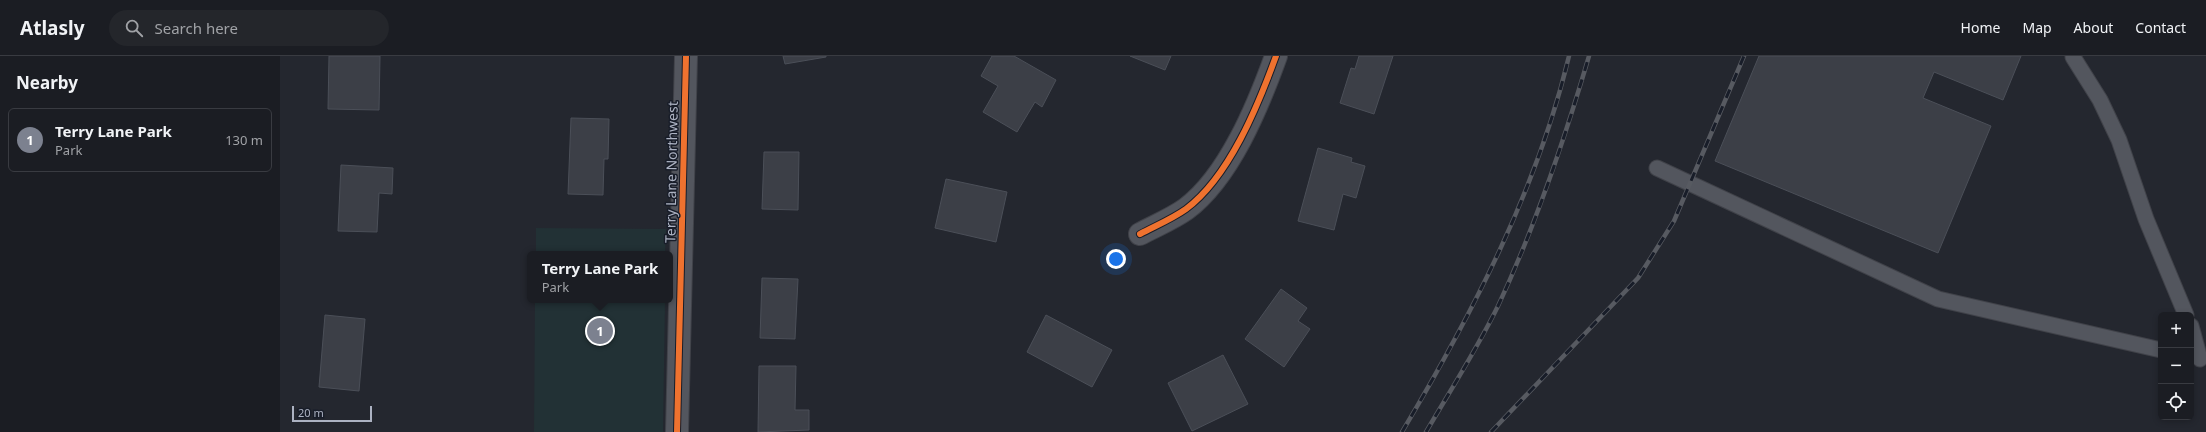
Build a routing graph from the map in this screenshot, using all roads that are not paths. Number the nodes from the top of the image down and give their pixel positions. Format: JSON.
{"nodes":[{"id":1,"x":686,"y":56,"type":"edge"},
{"id":2,"x":1276,"y":56,"type":"edge"},
{"id":3,"x":2073,"y":57,"type":"dead end"},
{"id":4,"x":1657,"y":168,"type":"dead end"},
{"id":5,"x":1140,"y":234,"type":"dead end"},
{"id":6,"x":2185,"y":312,"type":"edge"},
{"id":7,"x":2194,"y":338,"type":"edge"},
{"id":8,"x":2158,"y":349,"type":"edge"},
{"id":9,"x":2199,"y":358,"type":"edge"},
{"id":10,"x":678,"y":432,"type":"edge"}],
"edges":[{"from":1,"to":10,"type":"street","name":"Terry Lane Northwest"},
{"from":2,"to":5,"type":"street"},
{"from":3,"to":6,"type":"lane"},
{"from":4,"to":8,"type":"lane"},
{"from":7,"to":9,"type":"lane"}]}
